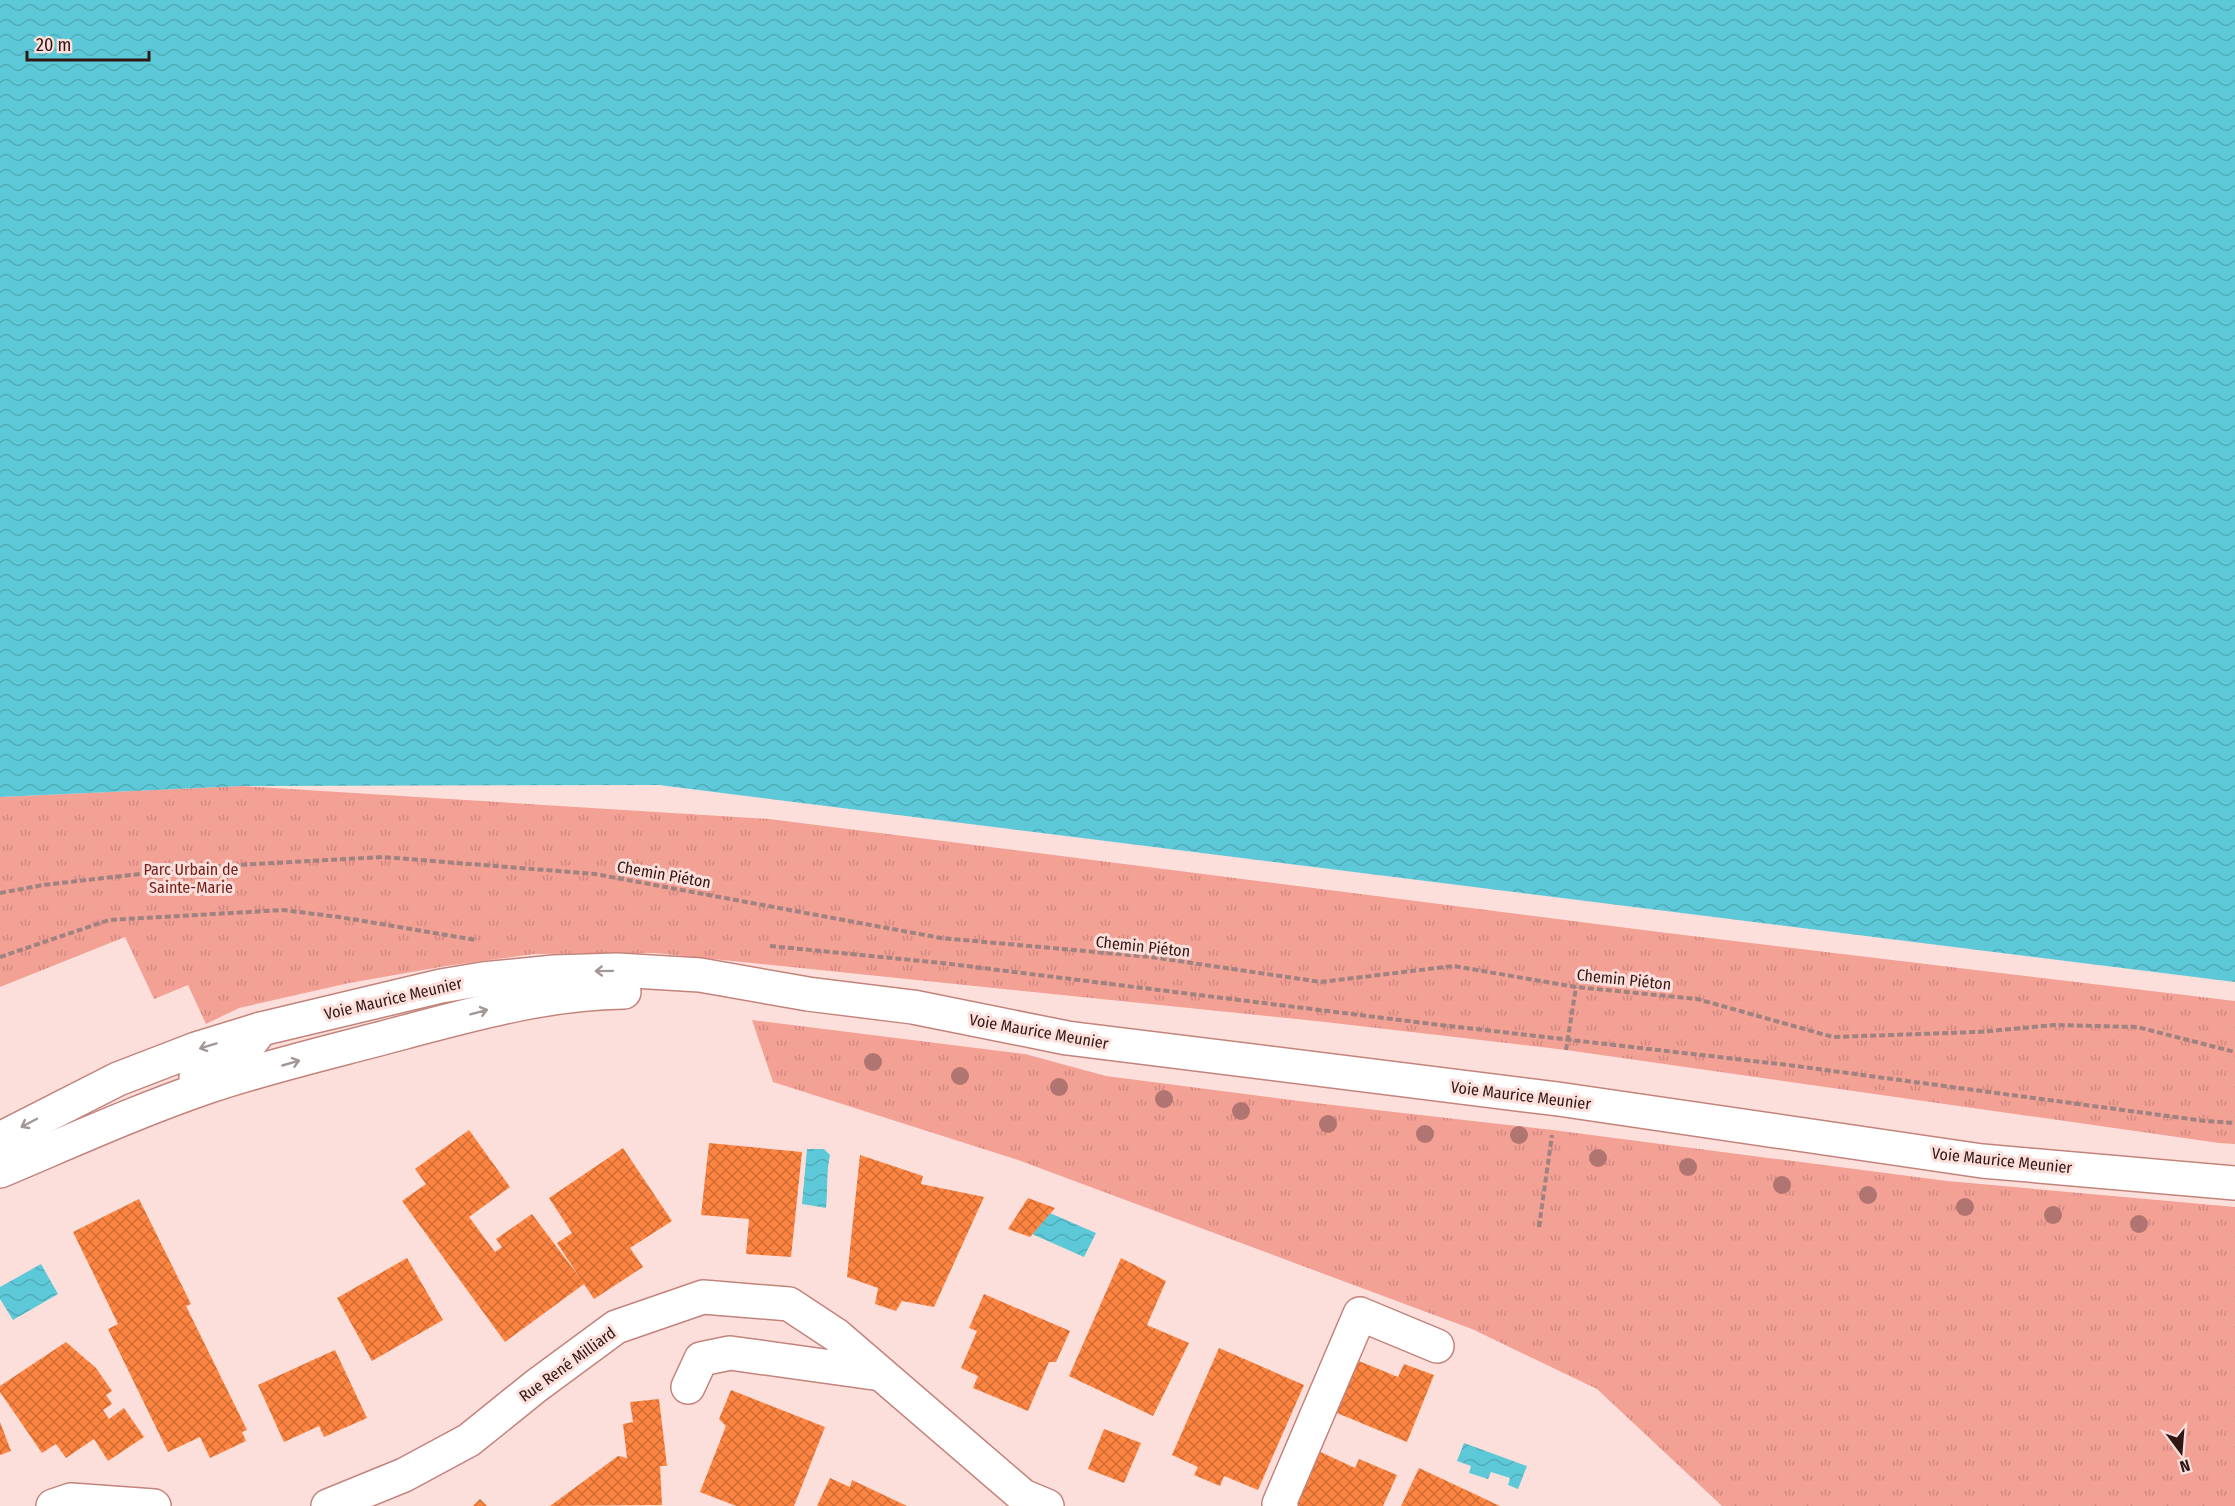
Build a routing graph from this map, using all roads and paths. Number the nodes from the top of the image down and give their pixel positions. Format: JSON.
{"nodes":[{"id":1,"x":0,"y":893,"type":"edge"},
{"id":2,"x":480,"y":940,"type":"dead end"},
{"id":3,"x":769,"y":946,"type":"dead end"},
{"id":4,"x":0,"y":957,"type":"edge"},
{"id":5,"x":1576,"y":987,"type":"junction"},
{"id":6,"x":808,"y":994,"type":"junction"},
{"id":7,"x":261,"y":1029,"type":"junction"},
{"id":8,"x":1567,"y":1039,"type":"junction"},
{"id":9,"x":1566,"y":1050,"type":"dead end"},
{"id":10,"x":2235,"y":1052,"type":"edge"},
{"id":11,"x":131,"y":1116,"type":"junction"},
{"id":12,"x":2235,"y":1123,"type":"edge"},
{"id":13,"x":1553,"y":1130,"type":"dead end"},
{"id":14,"x":0,"y":1139,"type":"edge"},
{"id":15,"x":0,"y":1171,"type":"edge"},
{"id":16,"x":2235,"y":1183,"type":"edge"},
{"id":17,"x":1539,"y":1227,"type":"dead end"},
{"id":18,"x":1437,"y":1346,"type":"dead end"},
{"id":19,"x":881,"y":1374,"type":"junction"},
{"id":20,"x":688,"y":1387,"type":"dead end"},
{"id":21,"x":53,"y":1506,"type":"edge"},
{"id":22,"x":154,"y":1506,"type":"edge"},
{"id":23,"x":328,"y":1506,"type":"edge"},
{"id":24,"x":1047,"y":1506,"type":"edge"},
{"id":25,"x":1281,"y":1506,"type":"edge"}],
"edges":[{"from":1,"to":5,"type":"path","name":"Chemin Piéton"},
{"from":2,"to":4,"type":"path"},
{"from":3,"to":8,"type":"path"},
{"from":5,"to":8,"type":"path"},
{"from":5,"to":10,"type":"path","name":"Chemin Piéton"},
{"from":6,"to":7,"type":"main road","name":"Voie Maurice Meunier","one_way":true},
{"from":11,"to":6,"type":"main road","name":"Voie Maurice Meunier","one_way":true},
{"from":6,"to":16,"type":"main road","name":"Voie Maurice Meunier"},
{"from":7,"to":11,"type":"main road"},
{"from":7,"to":14,"type":"main road","name":"Voie Maurice Meunier","one_way":true},
{"from":8,"to":9,"type":"path"},
{"from":8,"to":12,"type":"path"},
{"from":11,"to":15,"type":"main road","name":"Voie Maurice Meunier"},
{"from":13,"to":17,"type":"path"},
{"from":18,"to":25,"type":"main road"},
{"from":19,"to":20,"type":"main road"},
{"from":19,"to":23,"type":"main road","name":"Rue René Milliard"},
{"from":19,"to":24,"type":"main road","name":"Rue René Milliard"},
{"from":21,"to":22,"type":"main road"}]}
